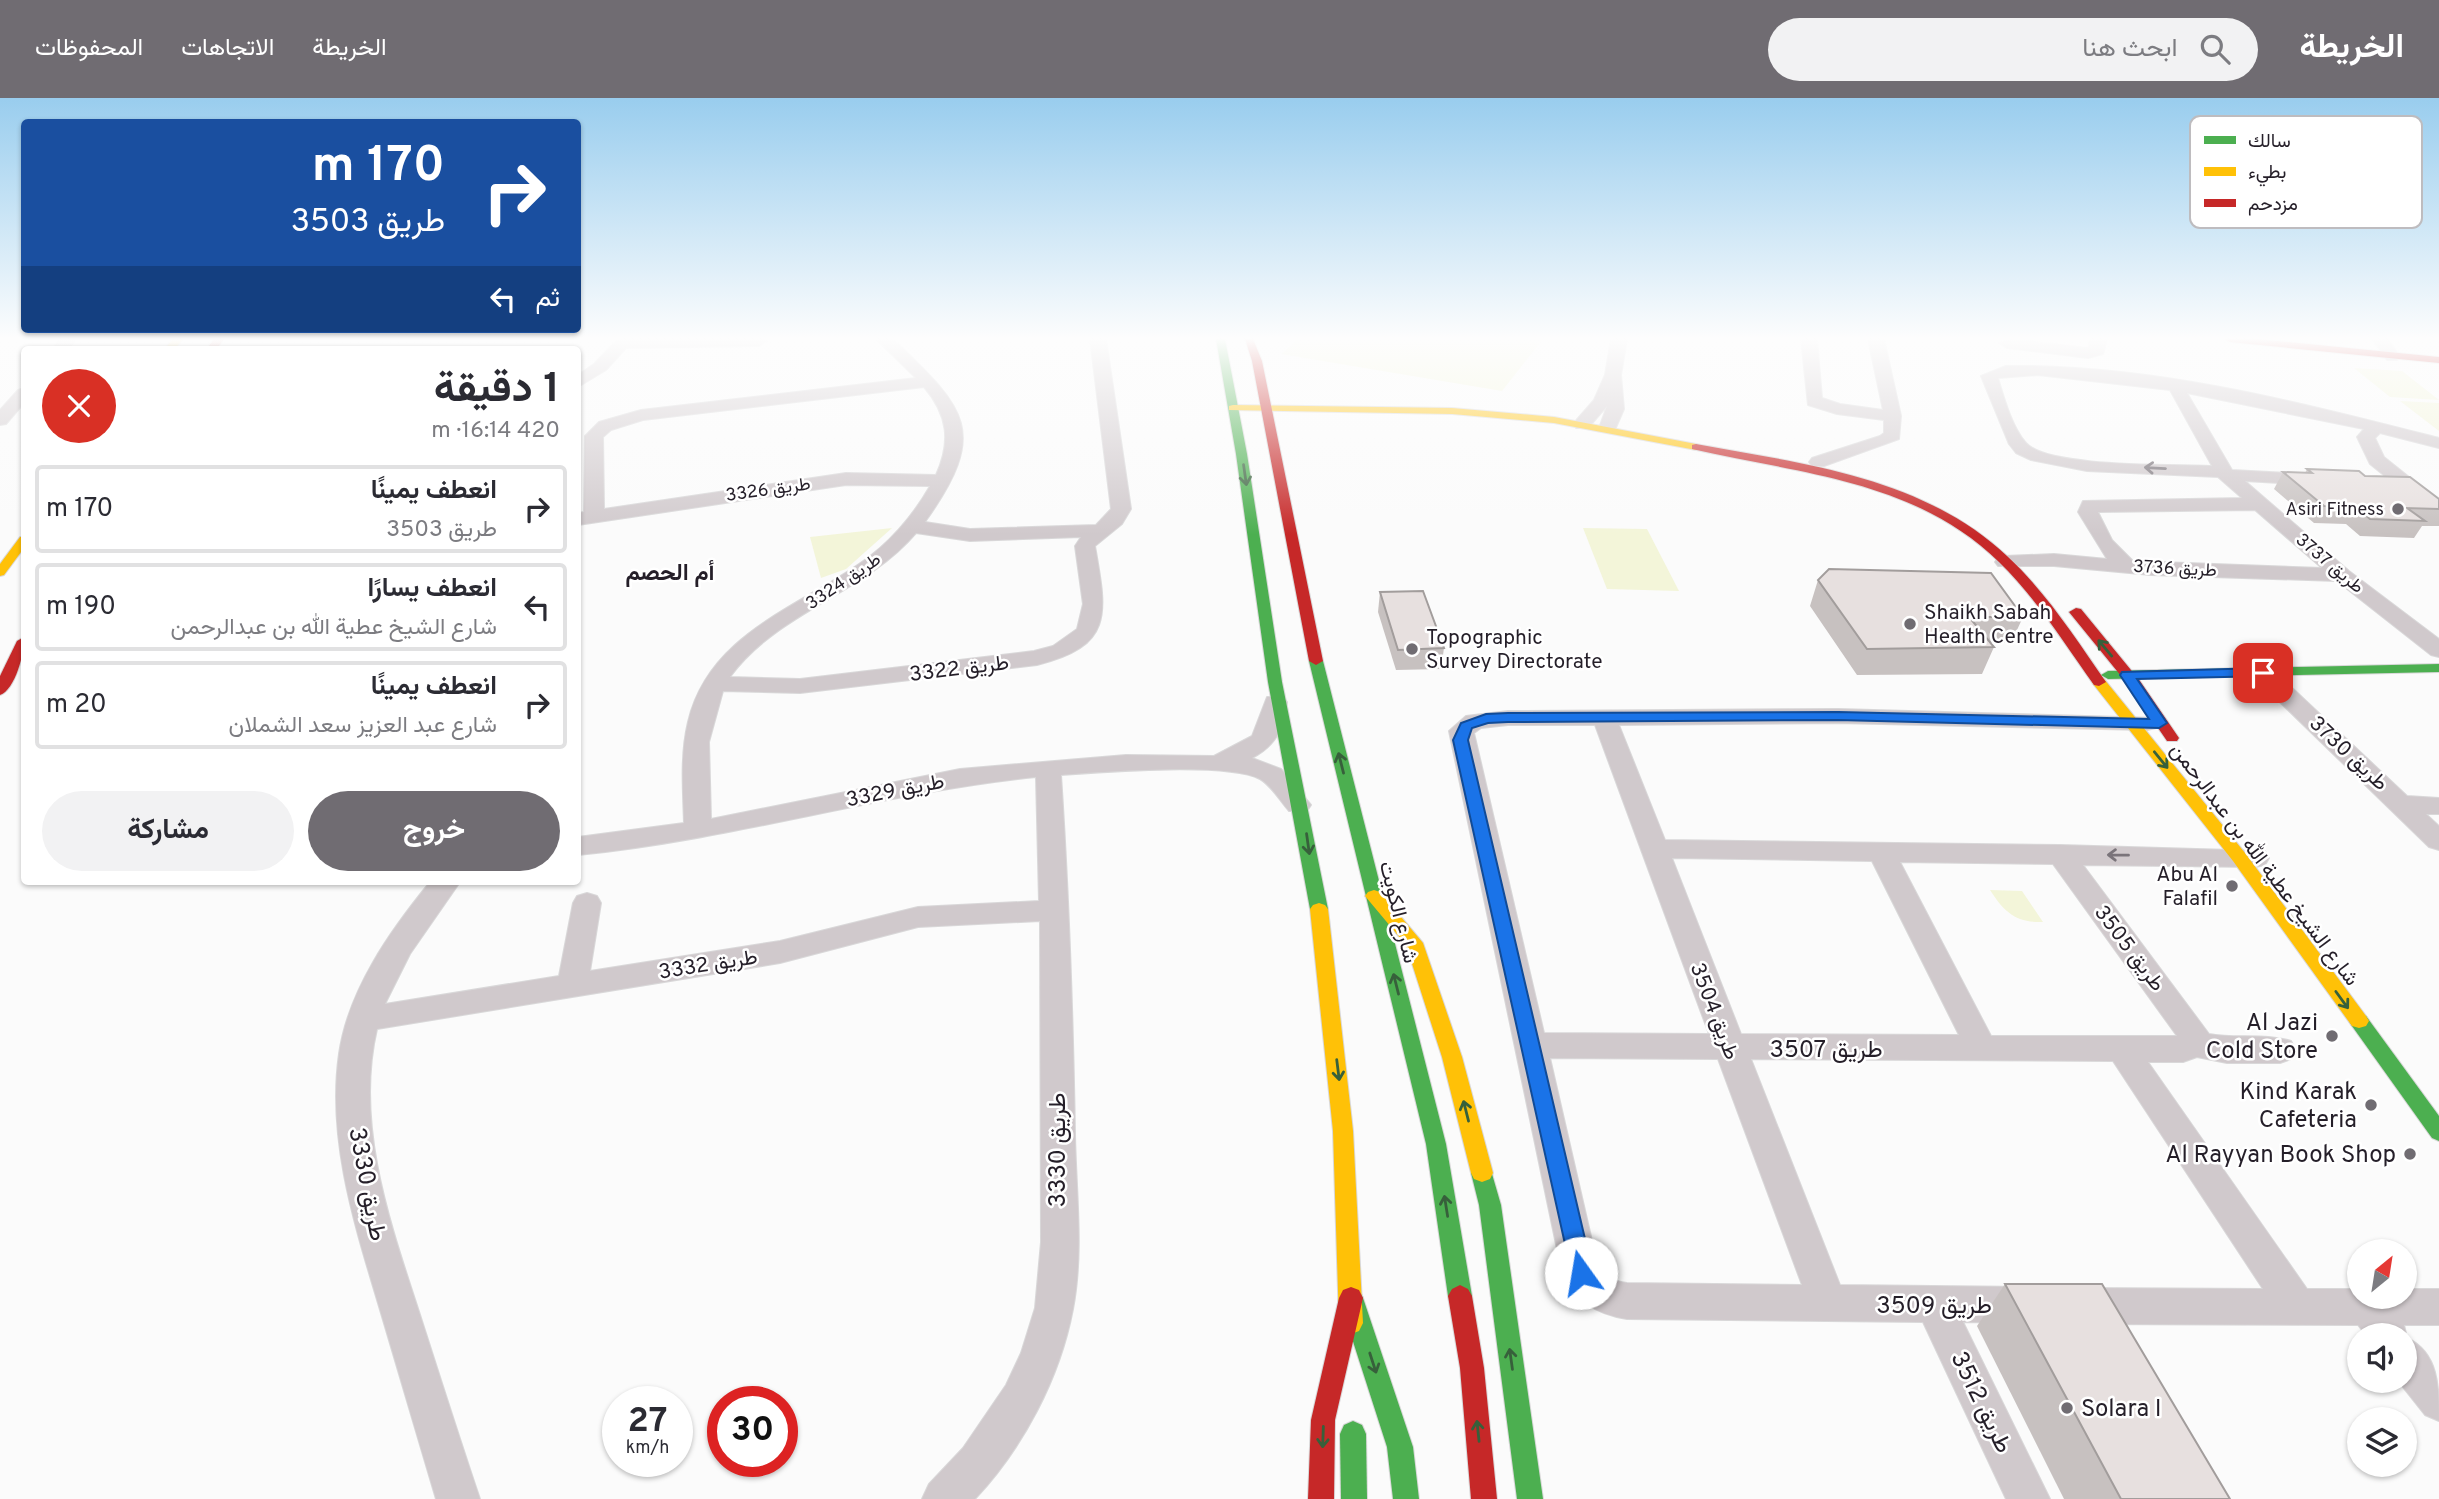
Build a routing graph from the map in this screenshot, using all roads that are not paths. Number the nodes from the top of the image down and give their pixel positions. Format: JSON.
{"nodes":[{"id":1,"x":14,"y":404,"type":"edge"},
{"id":2,"x":733,"y":404,"type":"edge"},
{"id":3,"x":946,"y":404,"type":"edge"},
{"id":4,"x":1107,"y":404,"type":"edge"},
{"id":5,"x":1233,"y":404,"type":"edge"},
{"id":6,"x":1263,"y":404,"type":"edge"},
{"id":7,"x":1299,"y":404,"type":"edge"},
{"id":8,"x":1433,"y":404,"type":"edge"},
{"id":9,"x":1481,"y":404,"type":"edge"},
{"id":10,"x":1600,"y":404,"type":"edge"},
{"id":11,"x":1617,"y":404,"type":"edge"},
{"id":12,"x":1822,"y":404,"type":"edge"},
{"id":13,"x":1890,"y":404,"type":"edge"},
{"id":14,"x":2000,"y":404,"type":"edge"},
{"id":15,"x":2186,"y":404,"type":"edge"},
{"id":16,"x":2281,"y":404,"type":"edge"},
{"id":17,"x":1357,"y":405,"type":"junction"},
{"id":18,"x":1893,"y":416,"type":"junction"},
{"id":19,"x":0,"y":420,"type":"edge"},
{"id":20,"x":1584,"y":420,"type":"junction"},
{"id":21,"x":1610,"y":424,"type":"junction"},
{"id":22,"x":2376,"y":427,"type":"junction"},
{"id":23,"x":2439,"y":443,"type":"edge"},
{"id":24,"x":1275,"y":458,"type":"junction"},
{"id":25,"x":1818,"y":462,"type":"junction"},
{"id":26,"x":2225,"y":474,"type":"junction"},
{"id":27,"x":2334,"y":480,"type":"edge"},
{"id":28,"x":943,"y":481,"type":"junction"},
{"id":29,"x":2374,"y":481,"type":"edge"},
{"id":30,"x":2402,"y":482,"type":"junction"},
{"id":31,"x":2259,"y":504,"type":"junction"},
{"id":32,"x":2439,"y":510,"type":"edge"},
{"id":33,"x":586,"y":517,"type":"edge"},
{"id":34,"x":910,"y":526,"type":"junction"},
{"id":35,"x":1097,"y":531,"type":"junction"},
{"id":36,"x":21,"y":544,"type":"edge"},
{"id":37,"x":2026,"y":560,"type":"junction"},
{"id":38,"x":2005,"y":562,"type":"junction"},
{"id":39,"x":2128,"y":567,"type":"junction"},
{"id":40,"x":0,"y":572,"type":"edge"},
{"id":41,"x":2342,"y":575,"type":"junction"},
{"id":42,"x":2045,"y":579,"type":"dead end"},
{"id":43,"x":2064,"y":598,"type":"dead end"},
{"id":44,"x":21,"y":647,"type":"edge"},
{"id":45,"x":2439,"y":650,"type":"edge"},
{"id":46,"x":2439,"y":668,"type":"edge"},
{"id":47,"x":2263,"y":673,"type":"junction"},
{"id":48,"x":2093,"y":675,"type":"junction"},
{"id":49,"x":2127,"y":675,"type":"junction"},
{"id":50,"x":716,"y":684,"type":"junction"},
{"id":51,"x":1276,"y":689,"type":"junction"},
{"id":52,"x":0,"y":691,"type":"edge"},
{"id":53,"x":1604,"y":717,"type":"junction"},
{"id":54,"x":2130,"y":723,"type":"junction"},
{"id":55,"x":2159,"y":723,"type":"junction"},
{"id":56,"x":2184,"y":752,"type":"dead end"},
{"id":57,"x":1217,"y":763,"type":"junction"},
{"id":58,"x":1048,"y":768,"type":"junction"},
{"id":59,"x":2403,"y":804,"type":"junction"},
{"id":60,"x":2439,"y":806,"type":"edge"},
{"id":61,"x":1303,"y":814,"type":"junction"},
{"id":62,"x":698,"y":830,"type":"junction"},
{"id":63,"x":2439,"y":841,"type":"edge"},
{"id":64,"x":581,"y":846,"type":"edge"},
{"id":65,"x":1654,"y":849,"type":"junction"},
{"id":66,"x":1881,"y":852,"type":"junction"},
{"id":67,"x":2060,"y":854,"type":"junction"},
{"id":68,"x":2254,"y":856,"type":"junction"},
{"id":69,"x":444,"y":885,"type":"edge"},
{"id":70,"x":1374,"y":896,"type":"junction"},
{"id":71,"x":587,"y":903,"type":"dead end"},
{"id":72,"x":1053,"y":910,"type":"junction"},
{"id":73,"x":573,"y":984,"type":"junction"},
{"id":74,"x":363,"y":1019,"type":"junction"},
{"id":75,"x":2195,"y":1044,"type":"junction"},
{"id":76,"x":1530,"y":1045,"type":"junction"},
{"id":77,"x":1730,"y":1049,"type":"junction"},
{"id":78,"x":1982,"y":1049,"type":"junction"},
{"id":79,"x":2122,"y":1049,"type":"junction"},
{"id":80,"x":2280,"y":1049,"type":"dead end"},
{"id":81,"x":2439,"y":1132,"type":"edge"},
{"id":82,"x":1351,"y":1298,"type":"junction"},
{"id":83,"x":1828,"y":1304,"type":"junction"},
{"id":84,"x":1935,"y":1305,"type":"junction"},
{"id":85,"x":2297,"y":1306,"type":"junction"},
{"id":86,"x":2439,"y":1307,"type":"edge"},
{"id":87,"x":2378,"y":1321,"type":"edge"},
{"id":88,"x":1352,"y":1365,"type":"dead end"},
{"id":89,"x":2417,"y":1373,"type":"edge"},
{"id":90,"x":2439,"y":1402,"type":"edge"},
{"id":91,"x":1353,"y":1419,"type":"dead end"},
{"id":92,"x":458,"y":1499,"type":"edge"},
{"id":93,"x":944,"y":1499,"type":"edge"},
{"id":94,"x":1321,"y":1499,"type":"edge"},
{"id":95,"x":1354,"y":1499,"type":"edge"},
{"id":96,"x":1405,"y":1499,"type":"edge"},
{"id":97,"x":1484,"y":1499,"type":"edge"},
{"id":98,"x":1530,"y":1499,"type":"edge"},
{"id":99,"x":2028,"y":1499,"type":"edge"}],
"edges":[{"from":1,"to":19,"type":"street"},
{"from":2,"to":33,"type":"street","name":"طريق 3326"},
{"from":3,"to":28,"type":"street","name":"طريق 3324"},
{"from":4,"to":35,"type":"street","name":"طريق 3322"},
{"from":5,"to":51,"type":"main road","one_way":true},
{"from":6,"to":24,"type":"main road","name":"شارع الكويت"},
{"from":7,"to":17,"type":"main road","name":"شارع الشيخ عطية الله بن عبدالرحمن"},
{"from":8,"to":17,"type":"main road","name":"شارع الشيخ عطية الله بن عبدالرحمن"},
{"from":9,"to":20,"type":"main road","name":"شارع الشيخ عطية الله بن عبدالرحمن"},
{"from":10,"to":20,"type":"street"},
{"from":11,"to":21,"type":"street"},
{"from":12,"to":18,"type":"street"},
{"from":13,"to":18,"type":"street"},
{"from":26,"to":14,"type":"street","one_way":true},
{"from":15,"to":26,"type":"street","name":"طريق 3737"},
{"from":16,"to":22,"type":"street"},
{"from":17,"to":24,"type":"main road"},
{"from":18,"to":25,"type":"street"},
{"from":20,"to":21,"type":"main road","name":"شارع الشيخ عطية الله بن عبدالرحمن"},
{"from":21,"to":25,"type":"main road","name":"شارع الشيخ عطية الله بن عبدالرحمن"},
{"from":21,"to":38,"type":"main road","name":"شارع الشيخ عطية الله بن عبدالرحمن"},
{"from":22,"to":23,"type":"street"},
{"from":22,"to":30,"type":"street"},
{"from":70,"to":24,"type":"main road","name":"شارع الكويت","one_way":true},
{"from":25,"to":37,"type":"main road","name":"شارع الشيخ عطية الله بن عبدالرحمن"},
{"from":26,"to":27,"type":"street"},
{"from":26,"to":31,"type":"street","name":"طريق 3737"},
{"from":28,"to":33,"type":"street","name":"طريق 3326"},
{"from":28,"to":34,"type":"street","name":"طريق 3324"},
{"from":29,"to":30,"type":"street"},
{"from":30,"to":32,"type":"street"},
{"from":31,"to":39,"type":"street","name":"طريق 3736"},
{"from":31,"to":41,"type":"street","name":"طريق 3737"},
{"from":34,"to":35,"type":"street"},
{"from":34,"to":50,"type":"street","name":"طريق 3324"},
{"from":35,"to":50,"type":"street","name":"طريق 3322"},
{"from":36,"to":40,"type":"main road"},
{"from":37,"to":38,"type":"street"},
{"from":37,"to":39,"type":"street"},
{"from":37,"to":42,"type":"main road","name":"شارع الشيخ عطية الله بن عبدالرحمن"},
{"from":38,"to":48,"type":"main road","name":"شارع الشيخ عطية الله بن عبدالرحمن"},
{"from":39,"to":41,"type":"street","name":"طريق 3736"},
{"from":41,"to":45,"type":"street","name":"طريق 3737"},
{"from":49,"to":43,"type":"main road","name":"شارع الشيخ عطية الله بن عبدالرحمن","one_way":true},
{"from":44,"to":52,"type":"main road"},
{"from":46,"to":47,"type":"main road"},
{"from":47,"to":49,"type":"main road"},
{"from":47,"to":59,"type":"street","name":"طريق 3730"},
{"from":48,"to":49,"type":"main road"},
{"from":48,"to":54,"type":"main road","name":"شارع الشيخ عطية الله بن عبدالرحمن"},
{"from":49,"to":55,"type":"main road","name":"شارع الشيخ عطية الله بن عبدالرحمن"},
{"from":50,"to":62,"type":"street","name":"طريق 3324"},
{"from":51,"to":57,"type":"street","name":"طريق 3329"},
{"from":51,"to":61,"type":"main road"},
{"from":53,"to":54,"type":"street"},
{"from":53,"to":65,"type":"street","name":"طريق 3504"},
{"from":53,"to":76,"type":"street"},
{"from":54,"to":55,"type":"street"},
{"from":54,"to":68,"type":"main road","name":"شارع الشيخ عطية الله بن عبدالرحمن","one_way":true},
{"from":55,"to":56,"type":"main road","name":"شارع الشيخ عطية الله بن عبدالرحمن"},
{"from":57,"to":58,"type":"street","name":"طريق 3329"},
{"from":57,"to":61,"type":"street","name":"طريق 3329"},
{"from":58,"to":62,"type":"street","name":"طريق 3329"},
{"from":58,"to":72,"type":"street","name":"طريق 3330"},
{"from":59,"to":60,"type":"street","name":"طريق 3730"},
{"from":59,"to":63,"type":"street","name":"طريق 3730"},
{"from":61,"to":82,"type":"main road","one_way":true},
{"from":62,"to":64,"type":"street","name":"طريق 3329"},
{"from":65,"to":66,"type":"street"},
{"from":65,"to":77,"type":"street","name":"طريق 3504"},
{"from":66,"to":67,"type":"street"},
{"from":66,"to":78,"type":"street"},
{"from":68,"to":67,"type":"street","one_way":true},
{"from":67,"to":75,"type":"street","name":"طريق 3505"},
{"from":68,"to":81,"type":"main road","name":"شارع الشيخ عطية الله بن عبدالرحمن","one_way":true},
{"from":69,"to":74,"type":"street","name":"طريق 3330"},
{"from":97,"to":70,"type":"main road","name":"شارع الكويت","one_way":true},
{"from":98,"to":70,"type":"main road","one_way":true},
{"from":71,"to":73,"type":"street"},
{"from":72,"to":73,"type":"street","name":"طريق 3332"},
{"from":72,"to":93,"type":"street","name":"طريق 3330"},
{"from":73,"to":74,"type":"street","name":"طريق 3332"},
{"from":74,"to":92,"type":"street","name":"طريق 3330"},
{"from":75,"to":79,"type":"street","name":"طريق 3507"},
{"from":75,"to":80,"type":"street","name":"طريق 3507"},
{"from":76,"to":77,"type":"street","name":"طريق 3507"},
{"from":76,"to":83,"type":"street","name":"طريق 3509"},
{"from":77,"to":78,"type":"street","name":"طريق 3507"},
{"from":77,"to":83,"type":"street","name":"طريق 3504"},
{"from":78,"to":79,"type":"street","name":"طريق 3507"},
{"from":79,"to":85,"type":"street"},
{"from":82,"to":88,"type":"main road"},
{"from":82,"to":94,"type":"main road","one_way":true},
{"from":82,"to":96,"type":"main road","one_way":true},
{"from":83,"to":84,"type":"street","name":"طريق 3509"},
{"from":84,"to":85,"type":"street","name":"طريق 3509"},
{"from":84,"to":99,"type":"street","name":"طريق 3512"},
{"from":85,"to":87,"type":"street","name":"طريق 3509"},
{"from":86,"to":87,"type":"street","name":"طريق 3509"},
{"from":89,"to":90,"type":"street"},
{"from":91,"to":95,"type":"main road"}]}
